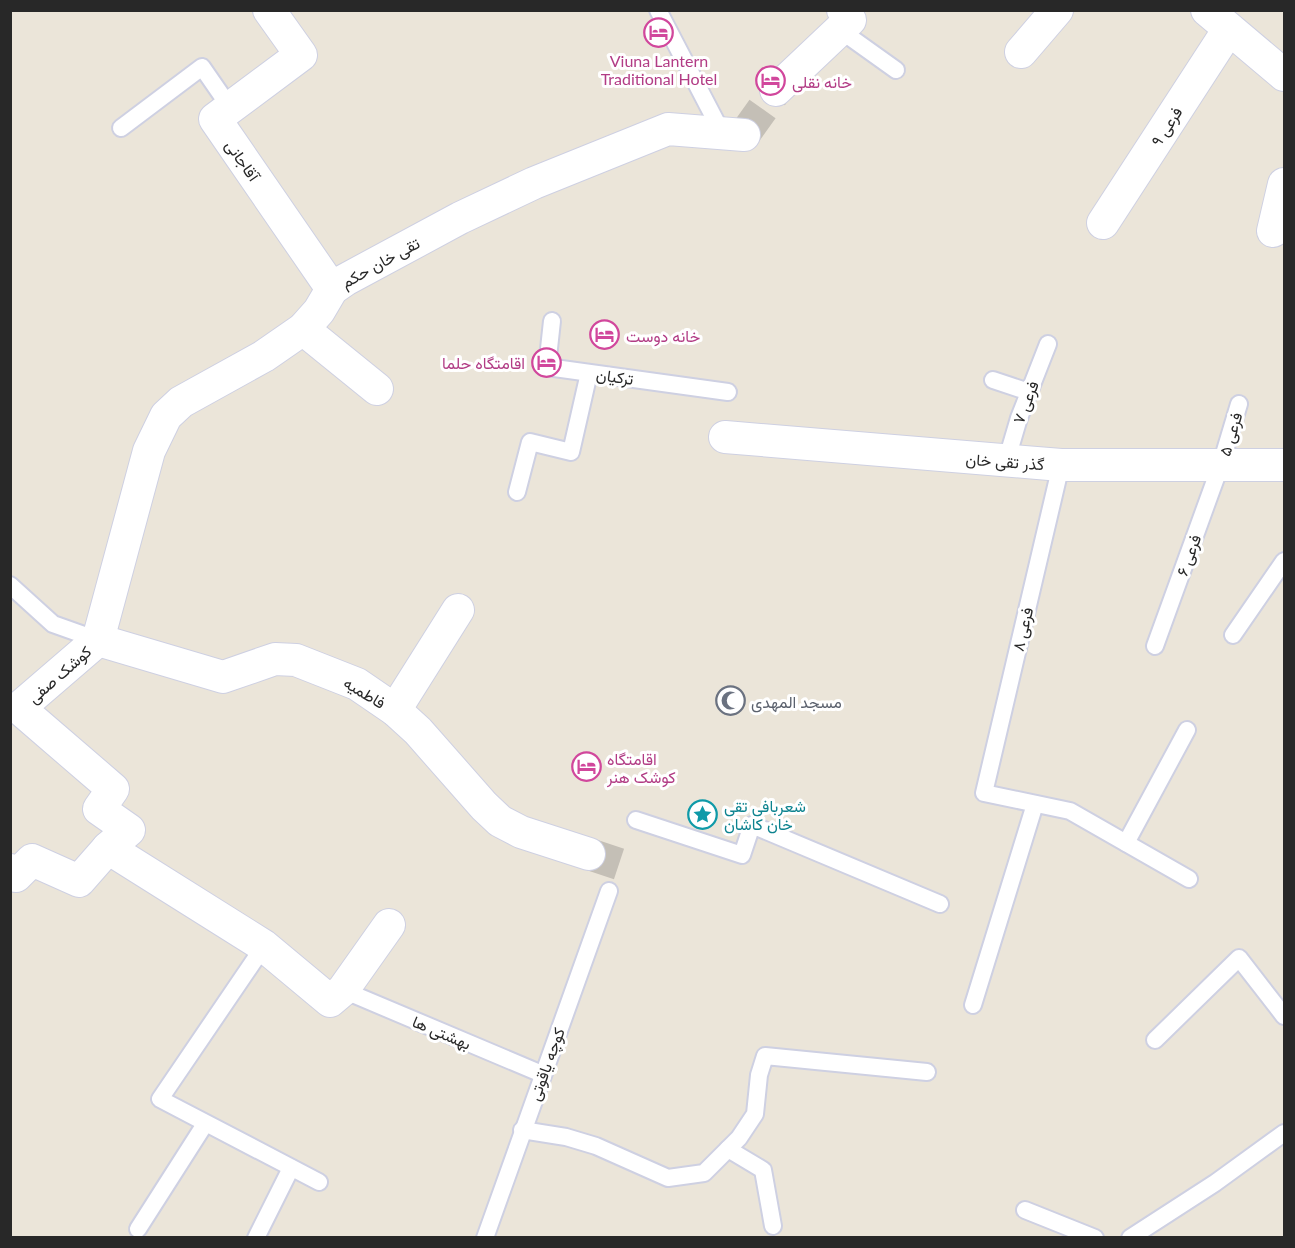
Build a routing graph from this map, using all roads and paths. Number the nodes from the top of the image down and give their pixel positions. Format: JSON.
{"nodes":[{"id":1,"x":269,"y":10,"type":"edge"},
{"id":2,"x":658,"y":10,"type":"edge"},
{"id":3,"x":1057,"y":10,"type":"edge"},
{"id":4,"x":842,"y":20,"type":"edge"},
{"id":5,"x":1218,"y":20,"type":"edge"},
{"id":6,"x":1021,"y":52,"type":"dead end"},
{"id":7,"x":896,"y":70,"type":"dead end"},
{"id":8,"x":1284,"y":75,"type":"edge"},
{"id":9,"x":776,"y":90,"type":"tunnel mouth"},
{"id":10,"x":229,"y":106,"type":"junction"},
{"id":11,"x":121,"y":128,"type":"dead end"},
{"id":12,"x":732,"y":133,"type":"joint"},
{"id":13,"x":1284,"y":184,"type":"edge"},
{"id":14,"x":1103,"y":224,"type":"dead end"},
{"id":15,"x":1273,"y":231,"type":"dead end"},
{"id":16,"x":332,"y":289,"type":"junction"},
{"id":17,"x":552,"y":321,"type":"dead end"},
{"id":18,"x":303,"y":329,"type":"junction"},
{"id":19,"x":1048,"y":344,"type":"dead end"},
{"id":20,"x":590,"y":373,"type":"junction"},
{"id":21,"x":993,"y":380,"type":"dead end"},
{"id":22,"x":377,"y":389,"type":"dead end"},
{"id":23,"x":728,"y":392,"type":"dead end"},
{"id":24,"x":1029,"y":392,"type":"junction"},
{"id":25,"x":1239,"y":404,"type":"dead end"},
{"id":26,"x":725,"y":436,"type":"dead end"},
{"id":27,"x":1006,"y":462,"type":"junction"},
{"id":28,"x":1221,"y":464,"type":"junction"},
{"id":29,"x":1060,"y":465,"type":"junction"},
{"id":30,"x":1284,"y":465,"type":"edge"},
{"id":31,"x":518,"y":492,"type":"dead end"},
{"id":32,"x":1284,"y":561,"type":"edge"},
{"id":33,"x":10,"y":585,"type":"edge"},
{"id":34,"x":458,"y":610,"type":"dead end"},
{"id":35,"x":1233,"y":635,"type":"dead end"},
{"id":36,"x":98,"y":640,"type":"junction"},
{"id":37,"x":1155,"y":646,"type":"dead end"},
{"id":38,"x":395,"y":710,"type":"junction"},
{"id":39,"x":1187,"y":730,"type":"dead end"},
{"id":40,"x":1035,"y":804,"type":"junction"},
{"id":41,"x":636,"y":820,"type":"dead end"},
{"id":42,"x":1126,"y":843,"type":"junction"},
{"id":43,"x":108,"y":848,"type":"junction"},
{"id":44,"x":589,"y":854,"type":"tunnel mouth"},
{"id":45,"x":10,"y":870,"type":"edge"},
{"id":46,"x":1189,"y":879,"type":"dead end"},
{"id":47,"x":609,"y":891,"type":"dead end"},
{"id":48,"x":940,"y":904,"type":"dead end"},
{"id":49,"x":389,"y":925,"type":"dead end"},
{"id":50,"x":264,"y":946,"type":"junction"},
{"id":51,"x":343,"y":990,"type":"junction"},
{"id":52,"x":973,"y":1005,"type":"dead end"},
{"id":53,"x":1284,"y":1016,"type":"edge"},
{"id":54,"x":1155,"y":1040,"type":"dead end"},
{"id":55,"x":927,"y":1072,"type":"dead end"},
{"id":56,"x":542,"y":1074,"type":"junction"},
{"id":57,"x":205,"y":1124,"type":"junction"},
{"id":58,"x":522,"y":1131,"type":"junction"},
{"id":59,"x":1284,"y":1133,"type":"edge"},
{"id":60,"x":728,"y":1149,"type":"junction"},
{"id":61,"x":291,"y":1168,"type":"junction"},
{"id":62,"x":319,"y":1182,"type":"dead end"},
{"id":63,"x":1025,"y":1210,"type":"dead end"},
{"id":64,"x":773,"y":1226,"type":"dead end"},
{"id":65,"x":138,"y":1229,"type":"dead end"},
{"id":66,"x":256,"y":1238,"type":"edge"},
{"id":67,"x":485,"y":1238,"type":"edge"},
{"id":68,"x":1095,"y":1238,"type":"edge"},
{"id":69,"x":1130,"y":1238,"type":"edge"}],
"edges":[{"from":1,"to":10,"type":"street"},
{"from":2,"to":12,"type":"lane"},
{"from":3,"to":6,"type":"street"},
{"from":4,"to":7,"type":"lane"},
{"from":4,"to":9,"type":"street"},
{"from":5,"to":8,"type":"street"},
{"from":5,"to":14,"type":"street","name":"فرعی ۹"},
{"from":10,"to":11,"type":"lane"},
{"from":10,"to":16,"type":"street","name":"آقاجانی"},
{"from":12,"to":16,"type":"street","name":"تقی خان حکم"},
{"from":13,"to":15,"type":"street"},
{"from":16,"to":18,"type":"street","name":"تقی خان حکم"},
{"from":17,"to":20,"type":"lane","name":"ترکیان"},
{"from":18,"to":22,"type":"street"},
{"from":18,"to":36,"type":"street","name":"تقی خان حکم"},
{"from":19,"to":24,"type":"lane","name":"فرعی ۷"},
{"from":20,"to":23,"type":"lane","name":"ترکیان"},
{"from":20,"to":31,"type":"lane"},
{"from":21,"to":24,"type":"lane"},
{"from":24,"to":27,"type":"lane","name":"فرعی ۷"},
{"from":25,"to":28,"type":"lane","name":"فرعی ۵"},
{"from":26,"to":27,"type":"street","name":"گذر تقی خان"},
{"from":27,"to":29,"type":"street","name":"گذر تقی خان"},
{"from":28,"to":29,"type":"street","name":"گذر تقی خان"},
{"from":28,"to":30,"type":"street","name":"گذر تقی خان"},
{"from":28,"to":37,"type":"lane","name":"فرعی ۶"},
{"from":29,"to":40,"type":"lane","name":"فرعی ۸"},
{"from":32,"to":35,"type":"lane"},
{"from":33,"to":36,"type":"lane"},
{"from":34,"to":38,"type":"street"},
{"from":36,"to":38,"type":"street","name":"فاطمیه"},
{"from":36,"to":43,"type":"street","name":"کوشک صفی"},
{"from":38,"to":44,"type":"street","name":"فاطمیه"},
{"from":39,"to":42,"type":"lane"},
{"from":40,"to":42,"type":"lane"},
{"from":40,"to":52,"type":"lane"},
{"from":41,"to":48,"type":"lane"},
{"from":42,"to":46,"type":"lane"},
{"from":43,"to":45,"type":"street"},
{"from":43,"to":50,"type":"street"},
{"from":47,"to":56,"type":"lane","name":"کوچه یاقوتی"},
{"from":49,"to":51,"type":"street"},
{"from":50,"to":51,"type":"street"},
{"from":50,"to":57,"type":"lane"},
{"from":51,"to":56,"type":"lane","name":"بهشتی ها"},
{"from":53,"to":54,"type":"lane"},
{"from":55,"to":60,"type":"lane"},
{"from":56,"to":58,"type":"lane","name":"کوچه یاقوتی"},
{"from":57,"to":61,"type":"lane"},
{"from":57,"to":65,"type":"lane"},
{"from":58,"to":60,"type":"lane"},
{"from":58,"to":67,"type":"lane","name":"کوچه یاقوتی"},
{"from":59,"to":69,"type":"lane"},
{"from":60,"to":64,"type":"lane"},
{"from":61,"to":62,"type":"lane"},
{"from":61,"to":66,"type":"lane"},
{"from":63,"to":68,"type":"lane"}]}
